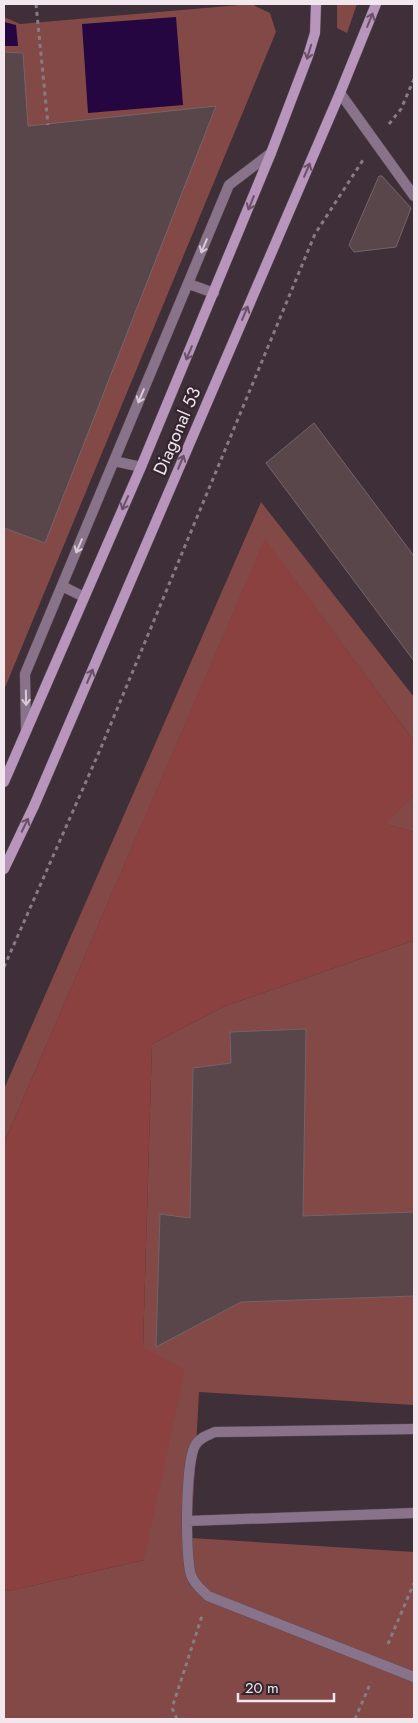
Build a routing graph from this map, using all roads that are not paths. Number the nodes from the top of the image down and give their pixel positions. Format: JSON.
{"nodes":[{"id":1,"x":316,"y":4,"type":"edge"},
{"id":2,"x":376,"y":4,"type":"edge"},
{"id":3,"x":340,"y":93,"type":"junction"},
{"id":4,"x":271,"y":153,"type":"junction"},
{"id":5,"x":409,"y":182,"type":"edge"},
{"id":6,"x":414,"y":196,"type":"edge"},
{"id":7,"x":189,"y":284,"type":"junction"},
{"id":8,"x":214,"y":293,"type":"junction"},
{"id":9,"x":114,"y":461,"type":"junction"},
{"id":10,"x":141,"y":467,"type":"junction"},
{"id":11,"x":62,"y":586,"type":"junction"},
{"id":12,"x":84,"y":597,"type":"junction"},
{"id":13,"x":26,"y":730,"type":"junction"},
{"id":14,"x":4,"y":782,"type":"edge"},
{"id":15,"x":4,"y":869,"type":"edge"},
{"id":16,"x":414,"y":1429,"type":"edge"},
{"id":17,"x":414,"y":1513,"type":"edge"},
{"id":18,"x":187,"y":1521,"type":"junction"},
{"id":19,"x":414,"y":1677,"type":"edge"}],
"edges":[{"from":1,"to":4,"type":"street","name":"Diagonal 53","one_way":true},
{"from":3,"to":2,"type":"street","name":"Diagonal 53","one_way":true},
{"from":3,"to":5,"type":"lane"},
{"from":15,"to":3,"type":"street","name":"Diagonal 53","one_way":true},
{"from":4,"to":7,"type":"lane","one_way":true},
{"from":4,"to":8,"type":"street","name":"Diagonal 53","one_way":true},
{"from":5,"to":6,"type":"lane"},
{"from":7,"to":8,"type":"lane"},
{"from":7,"to":9,"type":"lane","one_way":true},
{"from":8,"to":10,"type":"street","name":"Diagonal 53","one_way":true},
{"from":9,"to":10,"type":"lane"},
{"from":9,"to":11,"type":"lane","one_way":true},
{"from":10,"to":12,"type":"street","name":"Diagonal 53","one_way":true},
{"from":11,"to":12,"type":"lane"},
{"from":11,"to":13,"type":"lane","one_way":true},
{"from":12,"to":13,"type":"street","name":"Diagonal 53"},
{"from":13,"to":14,"type":"street","name":"Diagonal 53"},
{"from":16,"to":18,"type":"lane"},
{"from":17,"to":18,"type":"lane"},
{"from":18,"to":19,"type":"lane"}]}
